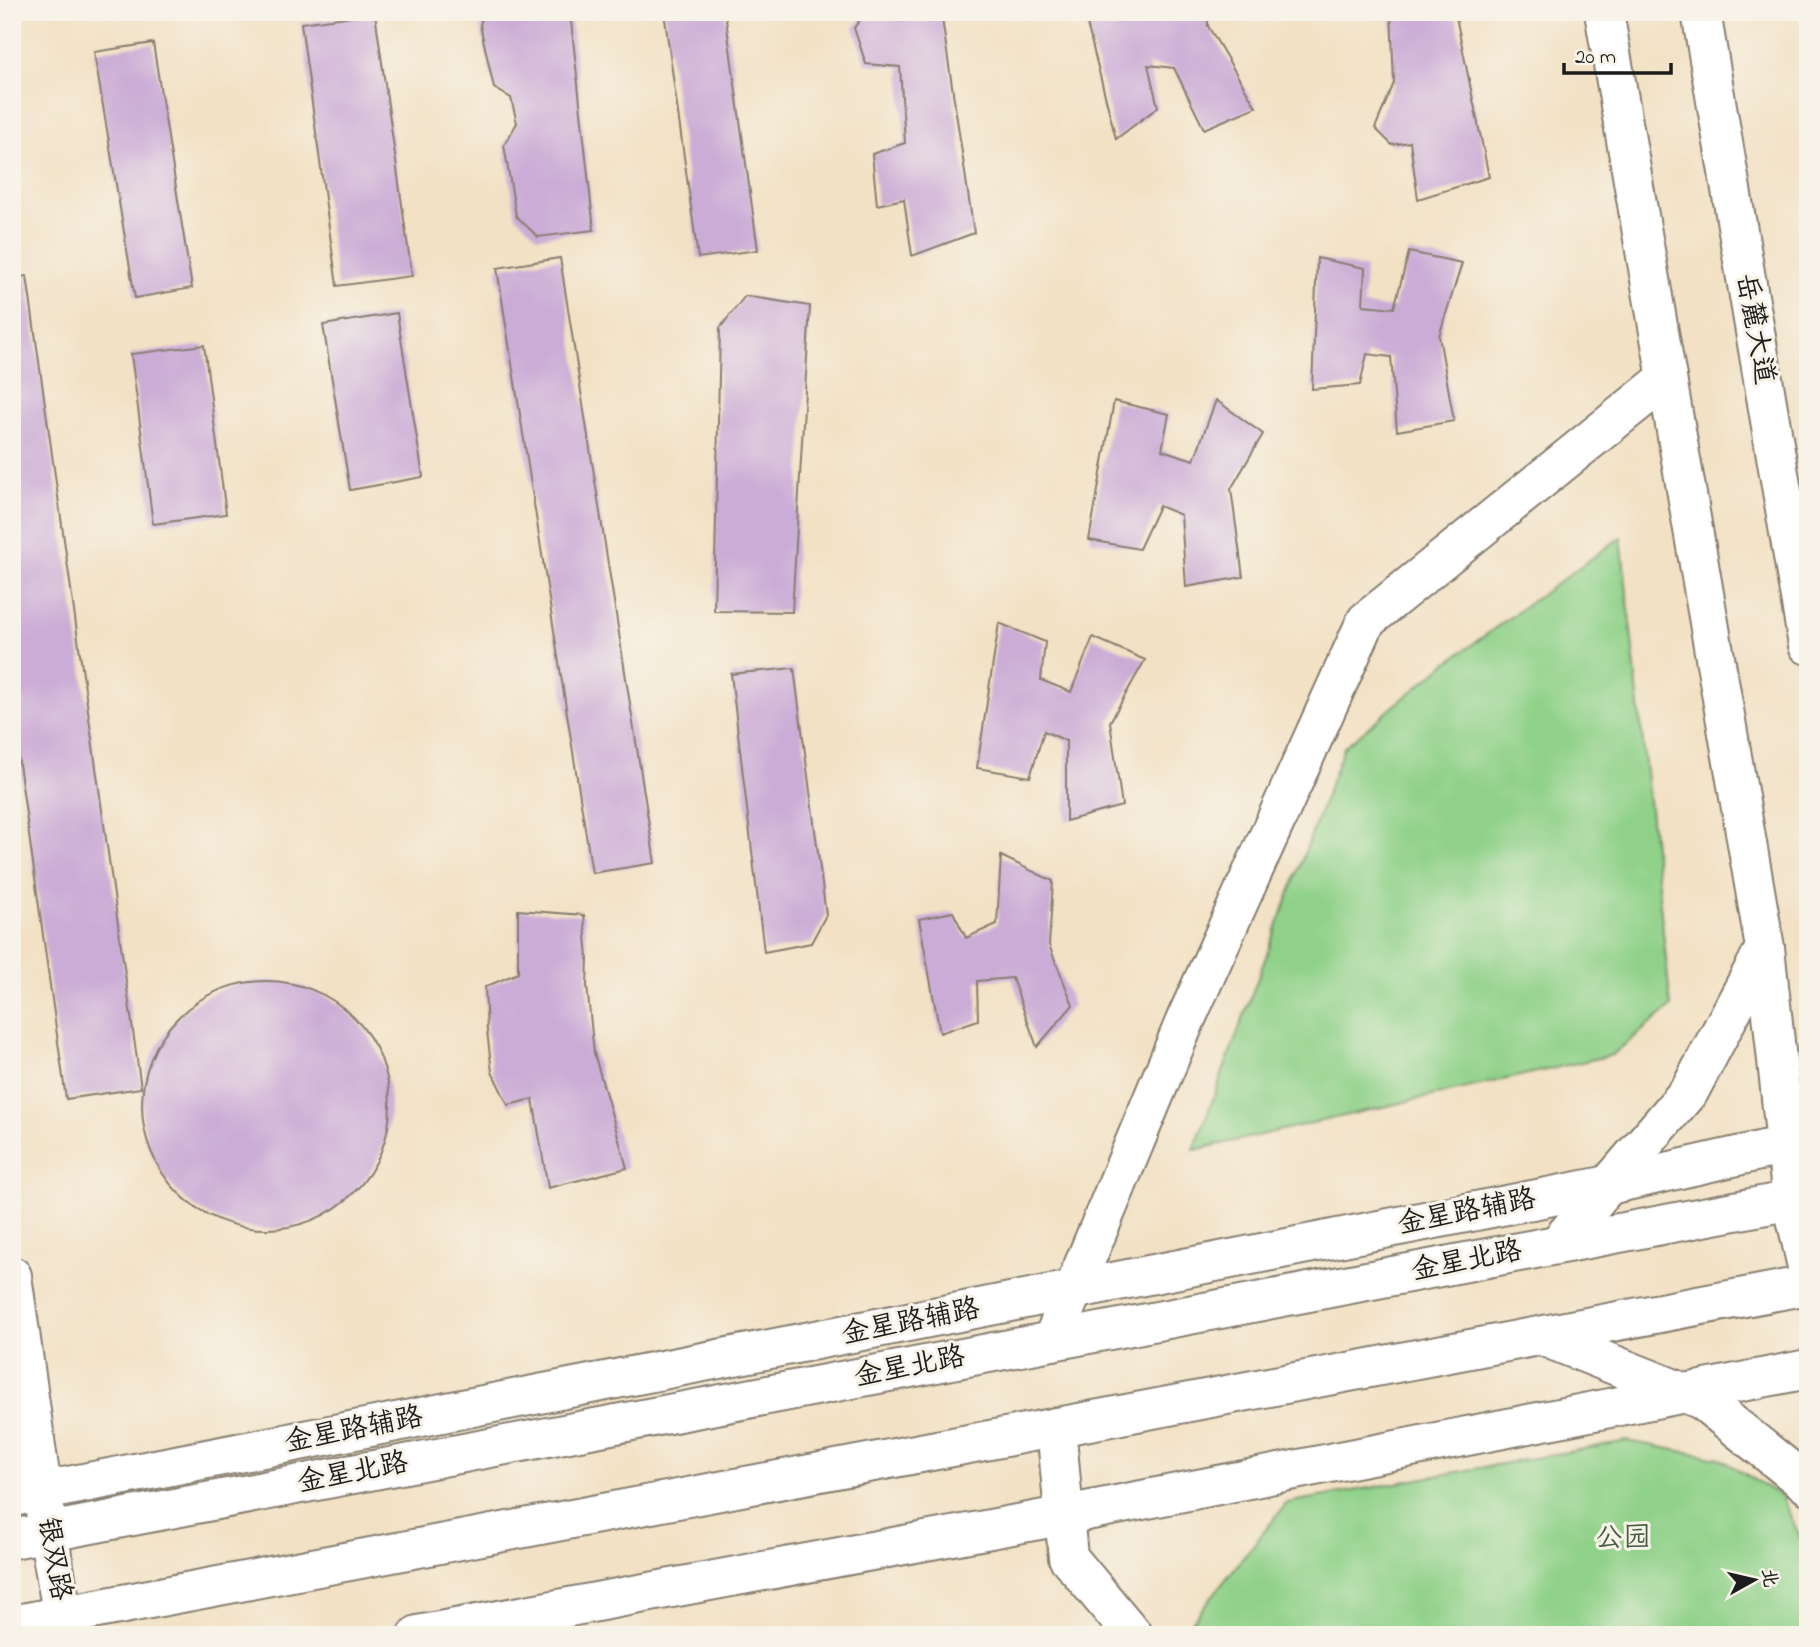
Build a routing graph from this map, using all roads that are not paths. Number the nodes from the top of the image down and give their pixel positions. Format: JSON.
{"nodes":[{"id":1,"x":1604,"y":12,"type":"edge"},
{"id":2,"x":1701,"y":12,"type":"edge"},
{"id":3,"x":1667,"y":378,"type":"junction"},
{"id":4,"x":1808,"y":645,"type":"edge"},
{"id":5,"x":1765,"y":948,"type":"junction"},
{"id":6,"x":1797,"y":1142,"type":"edge"},
{"id":7,"x":1609,"y":1185,"type":"junction"},
{"id":8,"x":1800,"y":1199,"type":"edge"},
{"id":9,"x":1557,"y":1245,"type":"junction"},
{"id":10,"x":1808,"y":1271,"type":"edge"},
{"id":11,"x":12,"y":1276,"type":"edge"},
{"id":12,"x":1808,"y":1285,"type":"edge"},
{"id":13,"x":1542,"y":1336,"type":"junction"},
{"id":14,"x":1052,"y":1341,"type":"junction"},
{"id":15,"x":1808,"y":1369,"type":"edge"},
{"id":16,"x":1683,"y":1392,"type":"junction"},
{"id":17,"x":1056,"y":1427,"type":"junction"},
{"id":18,"x":1808,"y":1485,"type":"edge"},
{"id":19,"x":27,"y":1494,"type":"edge"},
{"id":20,"x":1066,"y":1515,"type":"junction"},
{"id":21,"x":30,"y":1536,"type":"edge"},
{"id":22,"x":12,"y":1625,"type":"edge"},
{"id":23,"x":64,"y":1625,"type":"edge"},
{"id":24,"x":418,"y":1635,"type":"edge"},
{"id":25,"x":1133,"y":1635,"type":"edge"}],
"edges":[{"from":1,"to":3,"type":"main road"},
{"from":2,"to":4,"type":"main road","name":"岳麓大道"},
{"from":3,"to":5,"type":"main road"},
{"from":3,"to":14,"type":"main road"},
{"from":5,"to":6,"type":"main road"},
{"from":5,"to":7,"type":"main road"},
{"from":6,"to":7,"type":"main road","name":"金星路辅路"},
{"from":6,"to":8,"type":"main road"},
{"from":7,"to":9,"type":"main road"},
{"from":7,"to":19,"type":"main road","name":"金星路辅路"},
{"from":8,"to":9,"type":"main road","name":"金星北路"},
{"from":8,"to":10,"type":"main road"},
{"from":9,"to":14,"type":"main road","name":"金星北路"},
{"from":11,"to":19,"type":"main road","name":"银双路"},
{"from":12,"to":13,"type":"main road"},
{"from":13,"to":16,"type":"main road"},
{"from":13,"to":17,"type":"main road"},
{"from":14,"to":21,"type":"main road","name":"金星北路"},
{"from":15,"to":16,"type":"main road"},
{"from":16,"to":18,"type":"main road"},
{"from":16,"to":20,"type":"main road"},
{"from":17,"to":20,"type":"main road"},
{"from":17,"to":23,"type":"main road"},
{"from":19,"to":21,"type":"main road","name":"银双路"},
{"from":20,"to":24,"type":"main road"},
{"from":20,"to":25,"type":"main road"},
{"from":21,"to":23,"type":"main road","name":"银双路"},
{"from":22,"to":23,"type":"main road"}]}
